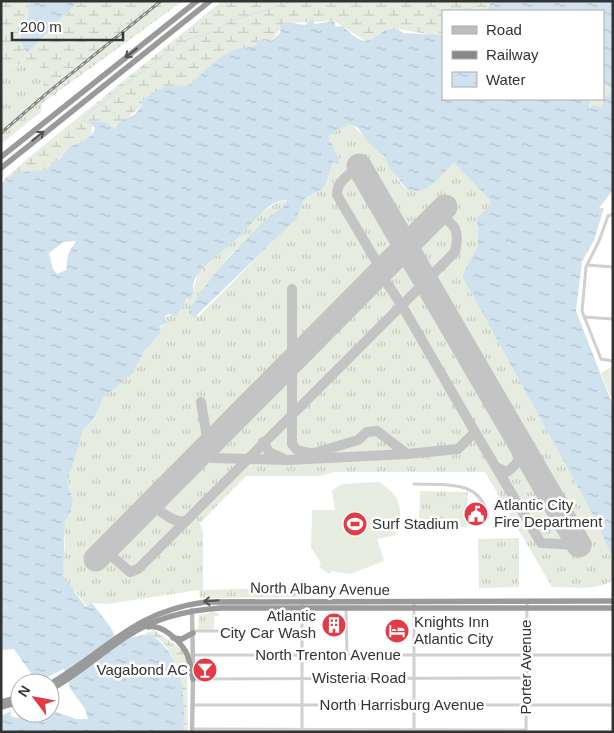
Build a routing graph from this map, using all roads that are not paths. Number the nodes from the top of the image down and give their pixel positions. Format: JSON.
{"nodes":[{"id":1,"x":197,"y":1,"type":"edge"},
{"id":2,"x":210,"y":1,"type":"edge"},
{"id":3,"x":1,"y":157,"type":"edge"},
{"id":4,"x":1,"y":168,"type":"edge"},
{"id":5,"x":613,"y":214,"type":"edge"},
{"id":6,"x":587,"y":265,"type":"junction"},
{"id":7,"x":613,"y":267,"type":"edge"},
{"id":8,"x":584,"y":317,"type":"junction"},
{"id":9,"x":613,"y":319,"type":"edge"},
{"id":10,"x":613,"y":361,"type":"edge"},
{"id":11,"x":414,"y":484,"type":"dead end"},
{"id":12,"x":487,"y":515,"type":"dead end"},
{"id":13,"x":613,"y":601,"type":"edge"},
{"id":14,"x":302,"y":605,"type":"junction"},
{"id":15,"x":414,"y":605,"type":"junction"},
{"id":16,"x":526,"y":605,"type":"junction"},
{"id":17,"x":192,"y":607,"type":"junction"},
{"id":18,"x":346,"y":608,"type":"junction"},
{"id":19,"x":613,"y":608,"type":"edge"},
{"id":20,"x":302,"y":630,"type":"junction"},
{"id":21,"x":134,"y":632,"type":"junction"},
{"id":22,"x":193,"y":632,"type":"junction"},
{"id":23,"x":126,"y":633,"type":"junction"},
{"id":24,"x":173,"y":638,"type":"junction"},
{"id":25,"x":193,"y":655,"type":"junction"},
{"id":26,"x":302,"y":655,"type":"junction"},
{"id":27,"x":526,"y":655,"type":"junction"},
{"id":28,"x":613,"y":655,"type":"edge"},
{"id":29,"x":347,"y":656,"type":"junction"},
{"id":30,"x":414,"y":656,"type":"junction"},
{"id":31,"x":414,"y":678,"type":"junction"},
{"id":32,"x":526,"y":678,"type":"junction"},
{"id":33,"x":192,"y":679,"type":"junction"},
{"id":34,"x":302,"y":679,"type":"junction"},
{"id":35,"x":61,"y":680,"type":"edge"},
{"id":36,"x":302,"y":704,"type":"junction"},
{"id":37,"x":192,"y":705,"type":"junction"},
{"id":38,"x":414,"y":705,"type":"junction"},
{"id":39,"x":526,"y":705,"type":"junction"},
{"id":40,"x":613,"y":705,"type":"edge"},
{"id":41,"x":192,"y":730,"type":"edge"},
{"id":42,"x":302,"y":730,"type":"edge"},
{"id":43,"x":414,"y":731,"type":"edge"},
{"id":44,"x":526,"y":731,"type":"edge"}],
"edges":[{"from":1,"to":3,"type":"highway","one_way":true},
{"from":4,"to":2,"type":"highway","one_way":true},
{"from":5,"to":6,"type":"street"},
{"from":6,"to":7,"type":"street"},
{"from":6,"to":8,"type":"street"},
{"from":8,"to":9,"type":"street"},
{"from":8,"to":10,"type":"street"},
{"from":11,"to":12,"type":"street"},
{"from":13,"to":16,"type":"highway","name":"North Albany Avenue"},
{"from":14,"to":15,"type":"highway","name":"North Albany Avenue"},
{"from":14,"to":17,"type":"highway","name":"North Albany Avenue"},
{"from":14,"to":18,"type":"highway","name":"North Albany Avenue"},
{"from":14,"to":20,"type":"street"},
{"from":15,"to":16,"type":"highway","name":"North Albany Avenue"},
{"from":15,"to":18,"type":"highway","name":"North Albany Avenue"},
{"from":15,"to":30,"type":"street"},
{"from":16,"to":19,"type":"highway","name":"North Albany Avenue"},
{"from":16,"to":27,"type":"street","name":"Porter Avenue"},
{"from":17,"to":21,"type":"highway","name":"North Albany Avenue"},
{"from":17,"to":22,"type":"main road"},
{"from":17,"to":23,"type":"highway","name":"North Albany Avenue"},
{"from":18,"to":29,"type":"street"},
{"from":20,"to":22,"type":"street"},
{"from":20,"to":26,"type":"street"},
{"from":21,"to":23,"type":"highway","name":"North Albany Avenue"},
{"from":21,"to":24,"type":"highway"},
{"from":22,"to":24,"type":"highway"},
{"from":22,"to":25,"type":"main road"},
{"from":23,"to":35,"type":"highway","name":"North Albany Avenue"},
{"from":24,"to":33,"type":"highway"},
{"from":25,"to":26,"type":"street","name":"North Trenton Avenue"},
{"from":25,"to":33,"type":"main road"},
{"from":26,"to":29,"type":"street","name":"North Trenton Avenue"},
{"from":26,"to":34,"type":"street"},
{"from":27,"to":28,"type":"street","name":"North Trenton Avenue"},
{"from":27,"to":30,"type":"street","name":"North Trenton Avenue"},
{"from":27,"to":32,"type":"street","name":"Porter Avenue"},
{"from":29,"to":30,"type":"street","name":"North Trenton Avenue"},
{"from":30,"to":31,"type":"street"},
{"from":31,"to":32,"type":"street","name":"Wisteria Road"},
{"from":31,"to":34,"type":"street","name":"Wisteria Road"},
{"from":31,"to":38,"type":"street"},
{"from":32,"to":39,"type":"street","name":"Porter Avenue"},
{"from":33,"to":34,"type":"street","name":"Wisteria Road"},
{"from":33,"to":37,"type":"main road"},
{"from":34,"to":36,"type":"street"},
{"from":36,"to":37,"type":"street","name":"North Harrisburg Avenue"},
{"from":36,"to":38,"type":"street","name":"North Harrisburg Avenue"},
{"from":36,"to":42,"type":"street"},
{"from":37,"to":41,"type":"main road"},
{"from":38,"to":39,"type":"street","name":"North Harrisburg Avenue"},
{"from":38,"to":43,"type":"street"},
{"from":39,"to":40,"type":"street","name":"North Harrisburg Avenue"},
{"from":39,"to":44,"type":"street","name":"Porter Avenue"},
{"from":41,"to":42,"type":"street"},
{"from":42,"to":43,"type":"street"},
{"from":43,"to":44,"type":"street"}]}
